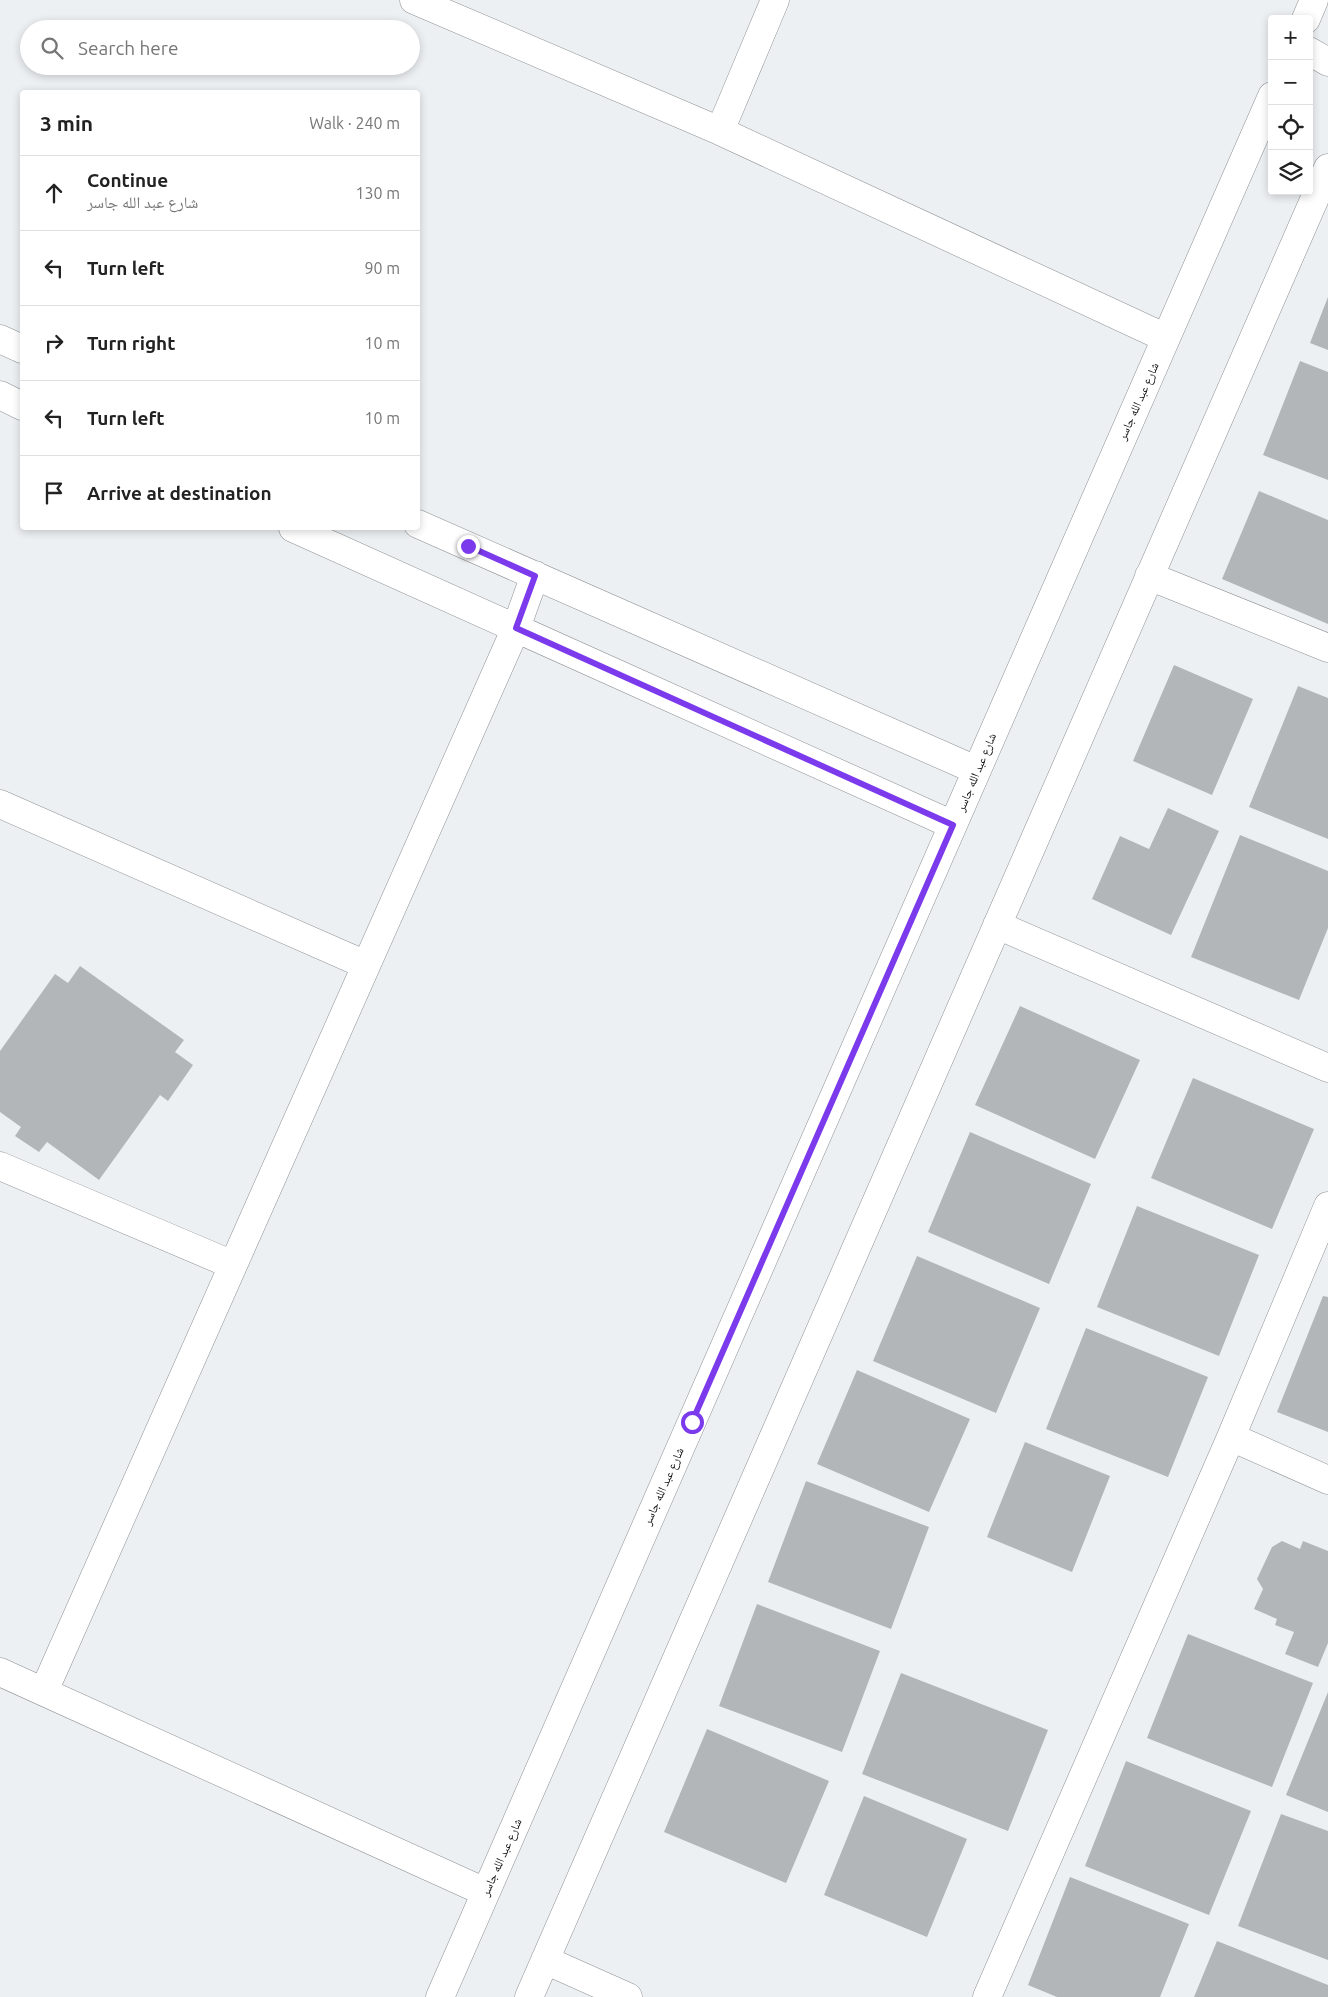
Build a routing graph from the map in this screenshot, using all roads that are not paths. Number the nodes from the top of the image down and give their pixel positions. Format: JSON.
{"nodes":[{"id":1,"x":414,"y":0,"type":"edge"},
{"id":2,"x":775,"y":0,"type":"edge"},
{"id":3,"x":1314,"y":0,"type":"edge"},
{"id":4,"x":1308,"y":15,"type":"edge"},
{"id":5,"x":1313,"y":53,"type":"edge"},
{"id":6,"x":1328,"y":62,"type":"edge"},
{"id":7,"x":1268,"y":105,"type":"edge"},
{"id":8,"x":720,"y":131,"type":"junction"},
{"id":9,"x":1328,"y":168,"type":"edge"},
{"id":10,"x":1166,"y":338,"type":"junction"},
{"id":11,"x":0,"y":339,"type":"edge"},
{"id":12,"x":20,"y":348,"type":"edge"},
{"id":13,"x":0,"y":396,"type":"edge"},
{"id":14,"x":20,"y":405,"type":"edge"},
{"id":15,"x":420,"y":525,"type":"edge"},
{"id":16,"x":297,"y":530,"type":"edge"},
{"id":17,"x":535,"y":576,"type":"junction"},
{"id":18,"x":1150,"y":576,"type":"junction"},
{"id":19,"x":516,"y":628,"type":"junction"},
{"id":20,"x":1328,"y":648,"type":"edge"},
{"id":21,"x":976,"y":770,"type":"junction"},
{"id":22,"x":0,"y":804,"type":"edge"},
{"id":23,"x":953,"y":825,"type":"junction"},
{"id":24,"x":997,"y":925,"type":"junction"},
{"id":25,"x":366,"y":966,"type":"junction"},
{"id":26,"x":1328,"y":1068,"type":"edge"},
{"id":27,"x":0,"y":1166,"type":"edge"},
{"id":28,"x":1328,"y":1206,"type":"edge"},
{"id":29,"x":233,"y":1265,"type":"junction"},
{"id":30,"x":1231,"y":1437,"type":"junction"},
{"id":31,"x":1328,"y":1480,"type":"edge"},
{"id":32,"x":0,"y":1672,"type":"edge"},
{"id":33,"x":44,"y":1691,"type":"junction"},
{"id":34,"x":486,"y":1892,"type":"junction"},
{"id":35,"x":545,"y":1960,"type":"junction"},
{"id":36,"x":440,"y":1997,"type":"edge"},
{"id":37,"x":529,"y":1997,"type":"edge"},
{"id":38,"x":628,"y":1997,"type":"edge"},
{"id":39,"x":987,"y":1997,"type":"edge"}],
"edges":[{"from":1,"to":8,"type":"street"},
{"from":2,"to":8,"type":"street"},
{"from":3,"to":4,"type":"street"},
{"from":5,"to":6,"type":"street"},
{"from":7,"to":10,"type":"street","name":"شارع عبد الله جاسر"},
{"from":8,"to":10,"type":"street"},
{"from":9,"to":18,"type":"street"},
{"from":10,"to":21,"type":"street","name":"شارع عبد الله جاسر"},
{"from":11,"to":12,"type":"street"},
{"from":13,"to":14,"type":"street"},
{"from":15,"to":17,"type":"street"},
{"from":16,"to":19,"type":"street"},
{"from":17,"to":19,"type":"street"},
{"from":17,"to":21,"type":"street"},
{"from":18,"to":20,"type":"street"},
{"from":18,"to":24,"type":"street"},
{"from":19,"to":23,"type":"street"},
{"from":19,"to":25,"type":"street"},
{"from":21,"to":23,"type":"street","name":"شارع عبد الله جاسر"},
{"from":22,"to":25,"type":"street"},
{"from":23,"to":34,"type":"street","name":"شارع عبد الله جاسر"},
{"from":24,"to":26,"type":"street"},
{"from":24,"to":35,"type":"street"},
{"from":25,"to":29,"type":"street"},
{"from":27,"to":29,"type":"street"},
{"from":28,"to":30,"type":"street"},
{"from":29,"to":33,"type":"street"},
{"from":30,"to":31,"type":"street"},
{"from":30,"to":39,"type":"street"},
{"from":32,"to":33,"type":"street"},
{"from":33,"to":34,"type":"street"},
{"from":34,"to":36,"type":"street","name":"شارع عبد الله جاسر"},
{"from":35,"to":37,"type":"street"},
{"from":35,"to":38,"type":"street"}]}
